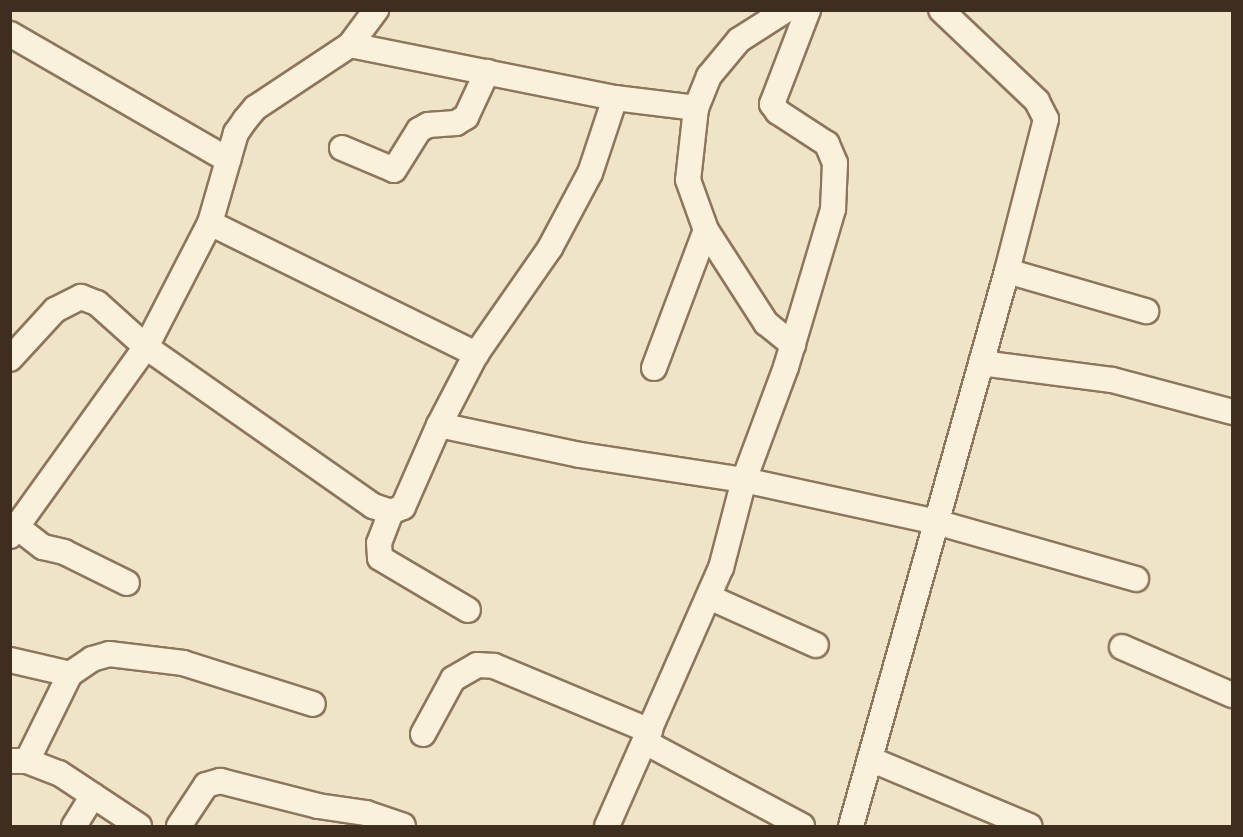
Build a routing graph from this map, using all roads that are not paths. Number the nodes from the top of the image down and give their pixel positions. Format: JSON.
{"nodes":[{"id":1,"x":376,"y":10,"type":"edge"},
{"id":2,"x":786,"y":10,"type":"edge"},
{"id":3,"x":808,"y":10,"type":"edge"},
{"id":4,"x":941,"y":10,"type":"edge"},
{"id":5,"x":10,"y":34,"type":"edge"},
{"id":6,"x":350,"y":45,"type":"junction"},
{"id":7,"x":487,"y":72,"type":"junction"},
{"id":8,"x":615,"y":98,"type":"junction"},
{"id":9,"x":696,"y":108,"type":"junction"},
{"id":10,"x":342,"y":148,"type":"dead end"},
{"id":11,"x":228,"y":160,"type":"junction"},
{"id":12,"x":210,"y":223,"type":"junction"},
{"id":13,"x":706,"y":230,"type":"junction"},
{"id":14,"x":1007,"y":271,"type":"junction"},
{"id":15,"x":1146,"y":311,"type":"dead end"},
{"id":16,"x":793,"y":345,"type":"junction"},
{"id":17,"x":146,"y":347,"type":"junction"},
{"id":18,"x":476,"y":354,"type":"junction"},
{"id":19,"x":10,"y":359,"type":"edge"},
{"id":20,"x":981,"y":363,"type":"junction"},
{"id":21,"x":654,"y":368,"type":"dead end"},
{"id":22,"x":1233,"y":412,"type":"edge"},
{"id":23,"x":439,"y":425,"type":"junction"},
{"id":24,"x":744,"y":480,"type":"junction"},
{"id":25,"x":391,"y":512,"type":"junction"},
{"id":26,"x":936,"y":522,"type":"junction"},
{"id":27,"x":14,"y":531,"type":"edge"},
{"id":28,"x":1136,"y":579,"type":"dead end"},
{"id":29,"x":127,"y":583,"type":"dead end"},
{"id":30,"x":709,"y":597,"type":"junction"},
{"id":31,"x":468,"y":610,"type":"dead end"},
{"id":32,"x":816,"y":645,"type":"dead end"},
{"id":33,"x":1122,"y":648,"type":"dead end"},
{"id":34,"x":10,"y":660,"type":"edge"},
{"id":35,"x":70,"y":674,"type":"junction"},
{"id":36,"x":1233,"y":695,"type":"edge"},
{"id":37,"x":313,"y":704,"type":"dead end"},
{"id":38,"x":423,"y":734,"type":"dead end"},
{"id":39,"x":647,"y":736,"type":"junction"},
{"id":40,"x":870,"y":759,"type":"junction"},
{"id":41,"x":19,"y":761,"type":"edge"},
{"id":42,"x":93,"y":796,"type":"junction"},
{"id":43,"x":74,"y":826,"type":"edge"},
{"id":44,"x":139,"y":826,"type":"edge"},
{"id":45,"x":179,"y":826,"type":"edge"},
{"id":46,"x":403,"y":826,"type":"edge"},
{"id":47,"x":607,"y":826,"type":"edge"},
{"id":48,"x":802,"y":826,"type":"edge"},
{"id":49,"x":851,"y":826,"type":"edge"},
{"id":50,"x":1029,"y":826,"type":"edge"}],
"edges":[{"from":1,"to":6,"type":"street"},
{"from":2,"to":9,"type":"street"},
{"from":3,"to":16,"type":"street"},
{"from":4,"to":14,"type":"street"},
{"from":5,"to":11,"type":"street"},
{"from":6,"to":7,"type":"street"},
{"from":6,"to":11,"type":"street"},
{"from":7,"to":8,"type":"street"},
{"from":7,"to":10,"type":"street"},
{"from":8,"to":9,"type":"street"},
{"from":8,"to":18,"type":"street"},
{"from":9,"to":13,"type":"street"},
{"from":11,"to":12,"type":"street"},
{"from":12,"to":17,"type":"street"},
{"from":12,"to":18,"type":"street"},
{"from":13,"to":16,"type":"street"},
{"from":13,"to":21,"type":"street"},
{"from":14,"to":15,"type":"street"},
{"from":14,"to":20,"type":"street"},
{"from":16,"to":24,"type":"street"},
{"from":17,"to":19,"type":"street"},
{"from":17,"to":25,"type":"street"},
{"from":17,"to":27,"type":"street"},
{"from":18,"to":23,"type":"street"},
{"from":20,"to":22,"type":"street"},
{"from":20,"to":26,"type":"street"},
{"from":23,"to":24,"type":"street"},
{"from":23,"to":25,"type":"street"},
{"from":24,"to":26,"type":"street"},
{"from":24,"to":30,"type":"street"},
{"from":25,"to":31,"type":"street"},
{"from":26,"to":28,"type":"street"},
{"from":26,"to":40,"type":"street"},
{"from":27,"to":29,"type":"street"},
{"from":30,"to":32,"type":"street"},
{"from":30,"to":39,"type":"street"},
{"from":33,"to":36,"type":"street"},
{"from":34,"to":35,"type":"street"},
{"from":35,"to":37,"type":"street"},
{"from":35,"to":41,"type":"street"},
{"from":38,"to":39,"type":"street"},
{"from":39,"to":47,"type":"street"},
{"from":39,"to":48,"type":"street"},
{"from":40,"to":49,"type":"street"},
{"from":40,"to":50,"type":"street"},
{"from":41,"to":42,"type":"street"},
{"from":42,"to":43,"type":"street"},
{"from":42,"to":44,"type":"street"},
{"from":45,"to":46,"type":"street"}]}
